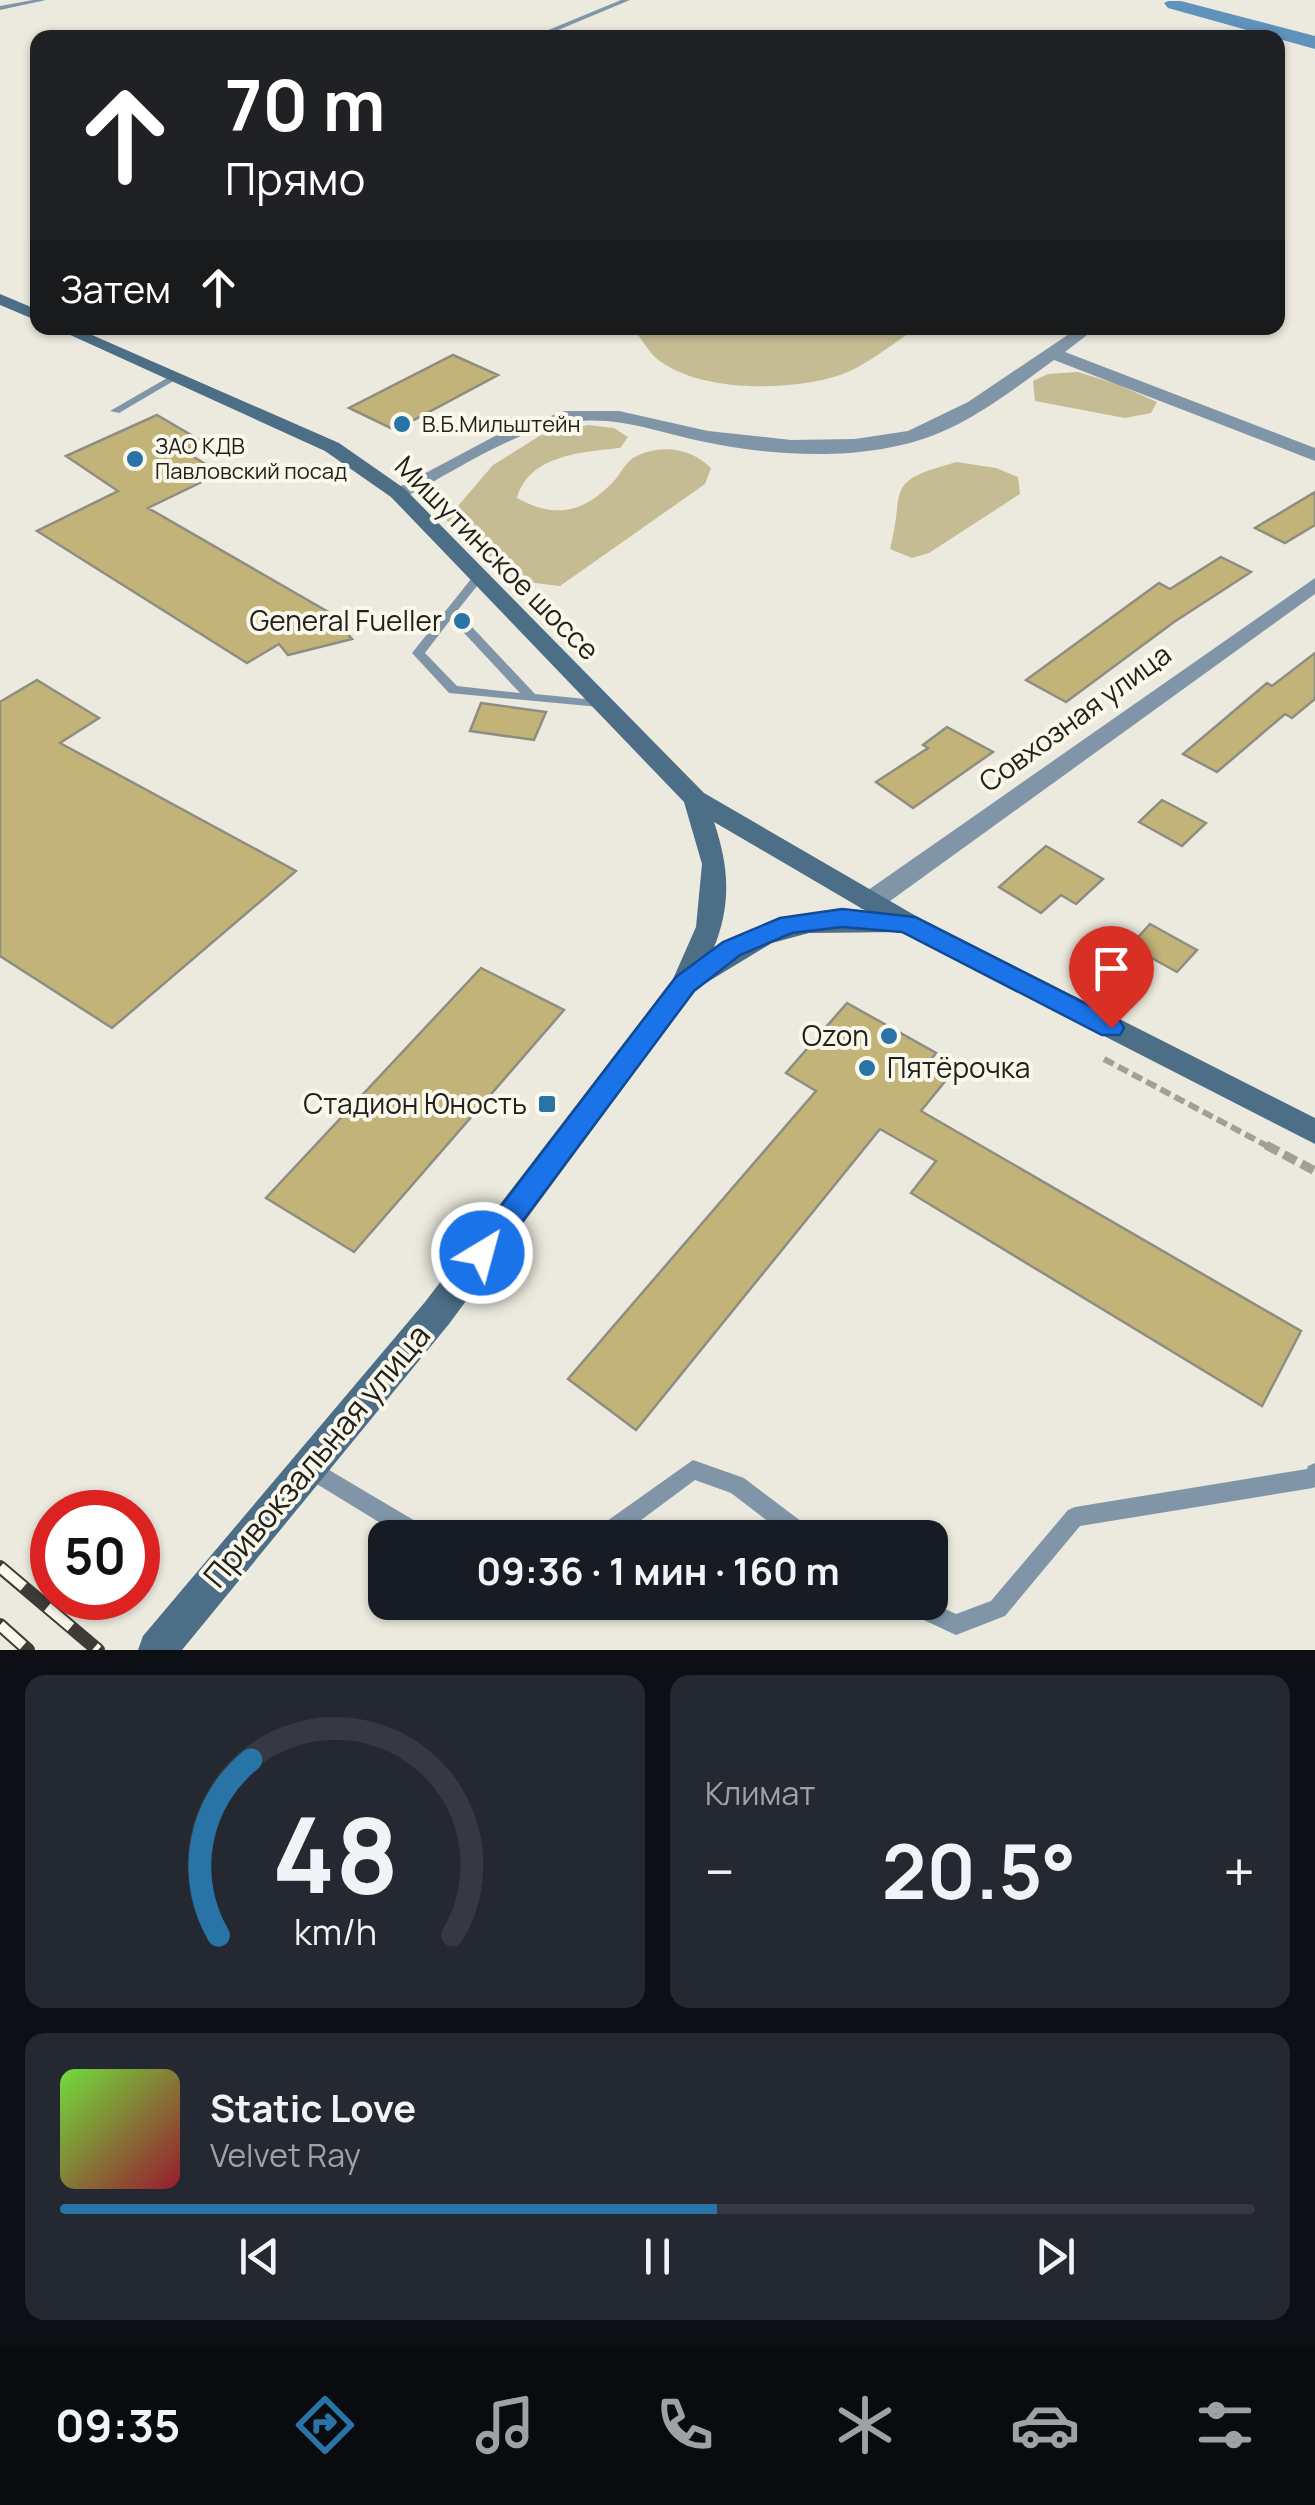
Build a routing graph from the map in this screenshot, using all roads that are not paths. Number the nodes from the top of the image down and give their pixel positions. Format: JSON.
{"nodes":[{"id":1,"x":44,"y":0,"type":"edge"},
{"id":2,"x":627,"y":0,"type":"edge"},
{"id":3,"x":0,"y":8,"type":"edge"},
{"id":4,"x":552,"y":30,"type":"edge"},
{"id":5,"x":0,"y":299,"type":"edge"},
{"id":6,"x":30,"y":312,"type":"edge"},
{"id":7,"x":79,"y":335,"type":"edge"},
{"id":8,"x":1078,"y":335,"type":"edge"},
{"id":9,"x":1052,"y":353,"type":"junction"},
{"id":10,"x":174,"y":378,"type":"junction"},
{"id":11,"x":115,"y":411,"type":"dead end"},
{"id":12,"x":1315,"y":455,"type":"edge"},
{"id":13,"x":398,"y":493,"type":"junction"},
{"id":14,"x":480,"y":576,"type":"junction"},
{"id":15,"x":1315,"y":584,"type":"edge"},
{"id":16,"x":450,"y":610,"type":"junction"},
{"id":17,"x":532,"y":698,"type":"junction"},
{"id":18,"x":606,"y":705,"type":"junction"},
{"id":19,"x":695,"y":799,"type":"junction"},
{"id":20,"x":870,"y":902,"type":"junction"},
{"id":21,"x":906,"y":924,"type":"junction"},
{"id":22,"x":685,"y":984,"type":"junction"},
{"id":23,"x":1315,"y":1132,"type":"edge"},
{"id":24,"x":309,"y":1468,"type":"junction"},
{"id":25,"x":1315,"y":1473,"type":"edge"},
{"id":26,"x":395,"y":1520,"type":"edge"},
{"id":27,"x":625,"y":1520,"type":"edge"},
{"id":28,"x":783,"y":1520,"type":"edge"},
{"id":29,"x":945,"y":1620,"type":"edge"},
{"id":30,"x":157,"y":1650,"type":"edge"}],
"edges":[{"from":1,"to":3,"type":"lane"},
{"from":2,"to":4,"type":"lane"},
{"from":5,"to":6,"type":"main road"},
{"from":7,"to":10,"type":"main road","name":"Мишутинское шоссе"},
{"from":8,"to":9,"type":"street"},
{"from":9,"to":12,"type":"street"},
{"from":9,"to":13,"type":"street"},
{"from":10,"to":11,"type":"lane"},
{"from":10,"to":13,"type":"main road","name":"Мишутинское шоссе"},
{"from":13,"to":14,"type":"main road","name":"Мишутинское шоссе"},
{"from":14,"to":16,"type":"lane"},
{"from":14,"to":18,"type":"main road","name":"Мишутинское шоссе"},
{"from":15,"to":20,"type":"street","name":"Совхозная улица"},
{"from":16,"to":17,"type":"lane"},
{"from":16,"to":17,"type":"lane"},
{"from":17,"to":18,"type":"lane"},
{"from":18,"to":19,"type":"main road","name":"Мишутинское шоссе"},
{"from":19,"to":20,"type":"main road"},
{"from":19,"to":22,"type":"main road","name":"Привокзальная улица"},
{"from":20,"to":21,"type":"main road"},
{"from":21,"to":22,"type":"main road"},
{"from":21,"to":23,"type":"main road"},
{"from":22,"to":24,"type":"main road","name":"Привокзальная улица"},
{"from":24,"to":26,"type":"lane"},
{"from":24,"to":30,"type":"main road","name":"Привокзальная улица"},
{"from":25,"to":29,"type":"lane"},
{"from":27,"to":28,"type":"lane"}]}
